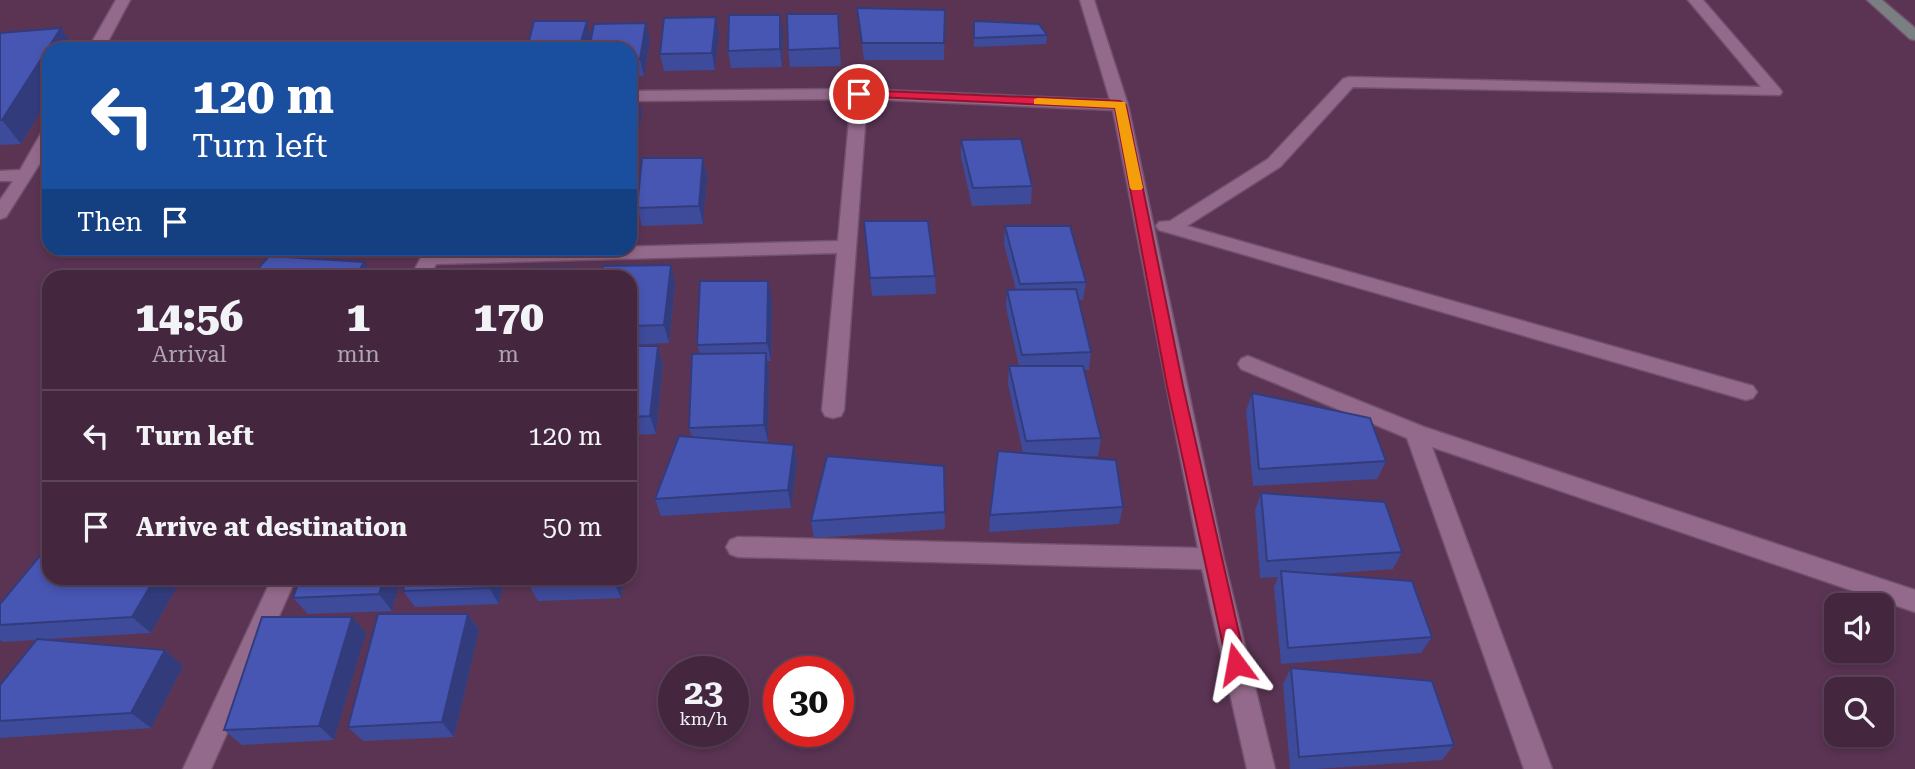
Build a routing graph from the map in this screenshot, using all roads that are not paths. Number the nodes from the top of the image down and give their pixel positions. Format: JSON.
{"nodes":[{"id":1,"x":122,"y":0,"type":"edge"},
{"id":2,"x":1087,"y":0,"type":"edge"},
{"id":3,"x":1695,"y":0,"type":"edge"},
{"id":4,"x":1874,"y":0,"type":"edge"},
{"id":5,"x":1915,"y":36,"type":"edge"},
{"id":6,"x":100,"y":42,"type":"edge"},
{"id":7,"x":859,"y":94,"type":"junction"},
{"id":8,"x":637,"y":96,"type":"edge"},
{"id":9,"x":1120,"y":105,"type":"junction"},
{"id":10,"x":42,"y":146,"type":"edge"},
{"id":11,"x":26,"y":175,"type":"junction"},
{"id":12,"x":0,"y":176,"type":"edge"},
{"id":13,"x":0,"y":213,"type":"edge"},
{"id":14,"x":1143,"y":220,"type":"junction"},
{"id":15,"x":1172,"y":228,"type":"junction"},
{"id":16,"x":847,"y":247,"type":"junction"},
{"id":17,"x":637,"y":253,"type":"edge"},
{"id":18,"x":506,"y":256,"type":"edge"},
{"id":19,"x":424,"y":270,"type":"edge"},
{"id":20,"x":1248,"y":364,"type":"dead end"},
{"id":21,"x":1746,"y":392,"type":"dead end"},
{"id":22,"x":833,"y":410,"type":"dead end"},
{"id":23,"x":1416,"y":433,"type":"junction"},
{"id":24,"x":738,"y":547,"type":"dead end"},
{"id":25,"x":1212,"y":559,"type":"junction"},
{"id":26,"x":281,"y":585,"type":"edge"},
{"id":27,"x":1915,"y":601,"type":"edge"},
{"id":28,"x":197,"y":769,"type":"edge"},
{"id":29,"x":1261,"y":769,"type":"edge"},
{"id":30,"x":1538,"y":769,"type":"edge"}],
"edges":[{"from":1,"to":6,"type":"street"},
{"from":2,"to":9,"type":"street"},
{"from":3,"to":15,"type":"street"},
{"from":4,"to":5,"type":"main road"},
{"from":7,"to":8,"type":"street"},
{"from":7,"to":9,"type":"street"},
{"from":7,"to":16,"type":"street"},
{"from":9,"to":14,"type":"street"},
{"from":10,"to":11,"type":"street"},
{"from":11,"to":12,"type":"street"},
{"from":11,"to":13,"type":"street"},
{"from":14,"to":15,"type":"street"},
{"from":14,"to":25,"type":"street"},
{"from":15,"to":21,"type":"street"},
{"from":16,"to":17,"type":"street"},
{"from":16,"to":22,"type":"street"},
{"from":18,"to":19,"type":"street"},
{"from":20,"to":23,"type":"street"},
{"from":23,"to":27,"type":"street"},
{"from":23,"to":30,"type":"street"},
{"from":24,"to":25,"type":"street"},
{"from":25,"to":29,"type":"street"},
{"from":26,"to":28,"type":"street"}]}
